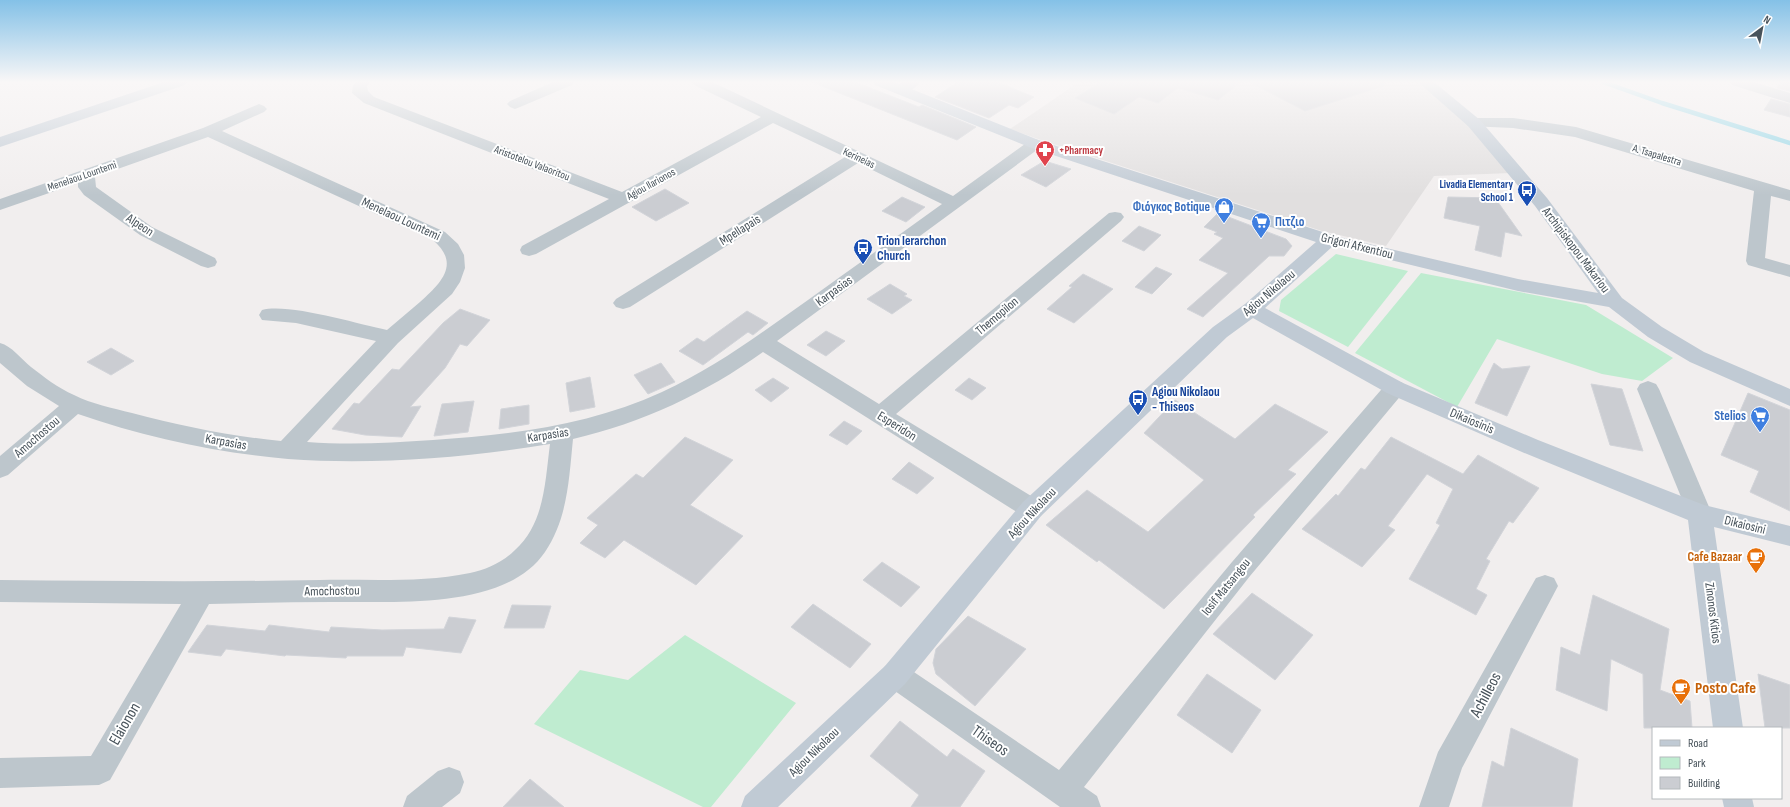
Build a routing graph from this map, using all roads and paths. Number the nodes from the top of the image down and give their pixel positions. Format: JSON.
{"nodes":[{"id":1,"x":67,"y":120,"type":"edge"},
{"id":2,"x":235,"y":120,"type":"edge"},
{"id":3,"x":419,"y":120,"type":"edge"},
{"id":4,"x":770,"y":120,"type":"edge"},
{"id":5,"x":777,"y":120,"type":"edge"},
{"id":6,"x":981,"y":120,"type":"edge"},
{"id":7,"x":1470,"y":120,"type":"edge"},
{"id":8,"x":1474,"y":123,"type":"junction"},
{"id":9,"x":209,"y":131,"type":"junction"},
{"id":10,"x":0,"y":142,"type":"edge"},
{"id":11,"x":1035,"y":144,"type":"junction"},
{"id":12,"x":857,"y":157,"type":"junction"},
{"id":13,"x":87,"y":175,"type":"junction"},
{"id":14,"x":1763,"y":188,"type":"junction"},
{"id":15,"x":1790,"y":196,"type":"edge"},
{"id":16,"x":623,"y":199,"type":"junction"},
{"id":17,"x":955,"y":203,"type":"junction"},
{"id":18,"x":0,"y":206,"type":"edge"},
{"id":19,"x":1115,"y":217,"type":"dead end"},
{"id":20,"x":1329,"y":240,"type":"junction"},
{"id":21,"x":529,"y":250,"type":"dead end"},
{"id":22,"x":208,"y":262,"type":"dead end"},
{"id":23,"x":1790,"y":271,"type":"edge"},
{"id":24,"x":1615,"y":302,"type":"junction"},
{"id":25,"x":622,"y":303,"type":"dead end"},
{"id":26,"x":1252,"y":309,"type":"junction"},
{"id":27,"x":269,"y":315,"type":"dead end"},
{"id":28,"x":391,"y":338,"type":"junction"},
{"id":29,"x":763,"y":342,"type":"junction"},
{"id":30,"x":0,"y":350,"type":"edge"},
{"id":31,"x":1395,"y":388,"type":"junction"},
{"id":32,"x":1648,"y":389,"type":"dead end"},
{"id":33,"x":1790,"y":398,"type":"edge"},
{"id":34,"x":75,"y":405,"type":"junction"},
{"id":35,"x":880,"y":415,"type":"junction"},
{"id":36,"x":562,"y":434,"type":"junction"},
{"id":37,"x":286,"y":450,"type":"junction"},
{"id":38,"x":0,"y":469,"type":"edge"},
{"id":39,"x":1032,"y":509,"type":"junction"},
{"id":40,"x":1700,"y":514,"type":"junction"},
{"id":41,"x":1790,"y":536,"type":"edge"},
{"id":42,"x":1545,"y":586,"type":"dead end"},
{"id":43,"x":0,"y":591,"type":"edge"},
{"id":44,"x":201,"y":594,"type":"junction"},
{"id":45,"x":895,"y":675,"type":"junction"},
{"id":46,"x":1728,"y":727,"type":"edge"},
{"id":47,"x":0,"y":773,"type":"edge"},
{"id":48,"x":449,"y":782,"type":"dead end"},
{"id":49,"x":1062,"y":790,"type":"junction"},
{"id":50,"x":418,"y":807,"type":"edge"},
{"id":51,"x":756,"y":807,"type":"edge"},
{"id":52,"x":1086,"y":807,"type":"edge"},
{"id":53,"x":1434,"y":807,"type":"edge"}],
"edges":[{"from":1,"to":10,"type":"street"},
{"from":2,"to":9,"type":"street","name":"Menelaou Lountemi"},
{"from":3,"to":16,"type":"street","name":"Aristotelou Valaoritou"},
{"from":4,"to":16,"type":"street","name":"Agiou Ilarionos"},
{"from":5,"to":12,"type":"street","name":"Kerineias"},
{"from":6,"to":11,"type":"street","name":"Grigori Afxentiou"},
{"from":7,"to":8,"type":"street","name":"Archipiskopou Makariou"},
{"from":8,"to":14,"type":"street","name":"A. Tsapalestra"},
{"from":8,"to":24,"type":"street","name":"Archipiskopou Makariou"},
{"from":9,"to":13,"type":"street","name":"Menelaou Lountemi"},
{"from":9,"to":28,"type":"street","name":"Menelaou Lountemi"},
{"from":11,"to":17,"type":"street","name":"Karpasias"},
{"from":11,"to":20,"type":"street","name":"Grigori Afxentiou"},
{"from":12,"to":17,"type":"street","name":"Kerineias"},
{"from":12,"to":25,"type":"street","name":"Mpellapais"},
{"from":13,"to":18,"type":"street","name":"Menelaou Lountemi"},
{"from":13,"to":22,"type":"street","name":"Alpeon"},
{"from":14,"to":15,"type":"street","name":"A. Tsapalestra"},
{"from":14,"to":23,"type":"street"},
{"from":16,"to":21,"type":"street","name":"Agiou Ilarionos"},
{"from":17,"to":29,"type":"street","name":"Karpasias"},
{"from":19,"to":35,"type":"street","name":"Themopilon"},
{"from":20,"to":24,"type":"street","name":"Grigori Afxentiou"},
{"from":20,"to":26,"type":"street","name":"Agiou Nikolaou"},
{"from":24,"to":33,"type":"street","name":"Archipiskopou Makariou"},
{"from":26,"to":31,"type":"street","name":"Dikaiosinis"},
{"from":26,"to":39,"type":"street","name":"Agiou Nikolaou"},
{"from":27,"to":28,"type":"street"},
{"from":28,"to":37,"type":"street","name":"Menelaou Lountemi"},
{"from":29,"to":35,"type":"street","name":"Esperidon"},
{"from":29,"to":36,"type":"street","name":"Karpasias"},
{"from":30,"to":34,"type":"street","name":"Karpasias"},
{"from":31,"to":40,"type":"street","name":"Dikaiosinis"},
{"from":31,"to":49,"type":"street","name":"Iosif Matsangou"},
{"from":32,"to":40,"type":"street","name":"Zinonos Kitios"},
{"from":34,"to":37,"type":"street","name":"Karpasias"},
{"from":34,"to":38,"type":"street","name":"Amochostou"},
{"from":35,"to":39,"type":"street","name":"Esperidon"},
{"from":36,"to":37,"type":"street","name":"Karpasias"},
{"from":36,"to":44,"type":"street","name":"Amochostou"},
{"from":39,"to":45,"type":"street","name":"Agiou Nikolaou"},
{"from":40,"to":41,"type":"street","name":"Dikaiosini"},
{"from":40,"to":46,"type":"street","name":"Zinonos Kitios"},
{"from":42,"to":53,"type":"street","name":"Achilleos"},
{"from":43,"to":44,"type":"street","name":"Amochostou"},
{"from":44,"to":47,"type":"street","name":"Elaionon"},
{"from":45,"to":49,"type":"street","name":"Thiseos"},
{"from":45,"to":51,"type":"street","name":"Agiou Nikolaou"},
{"from":48,"to":50,"type":"street"},
{"from":49,"to":52,"type":"street","name":"Thiseos"}]}
